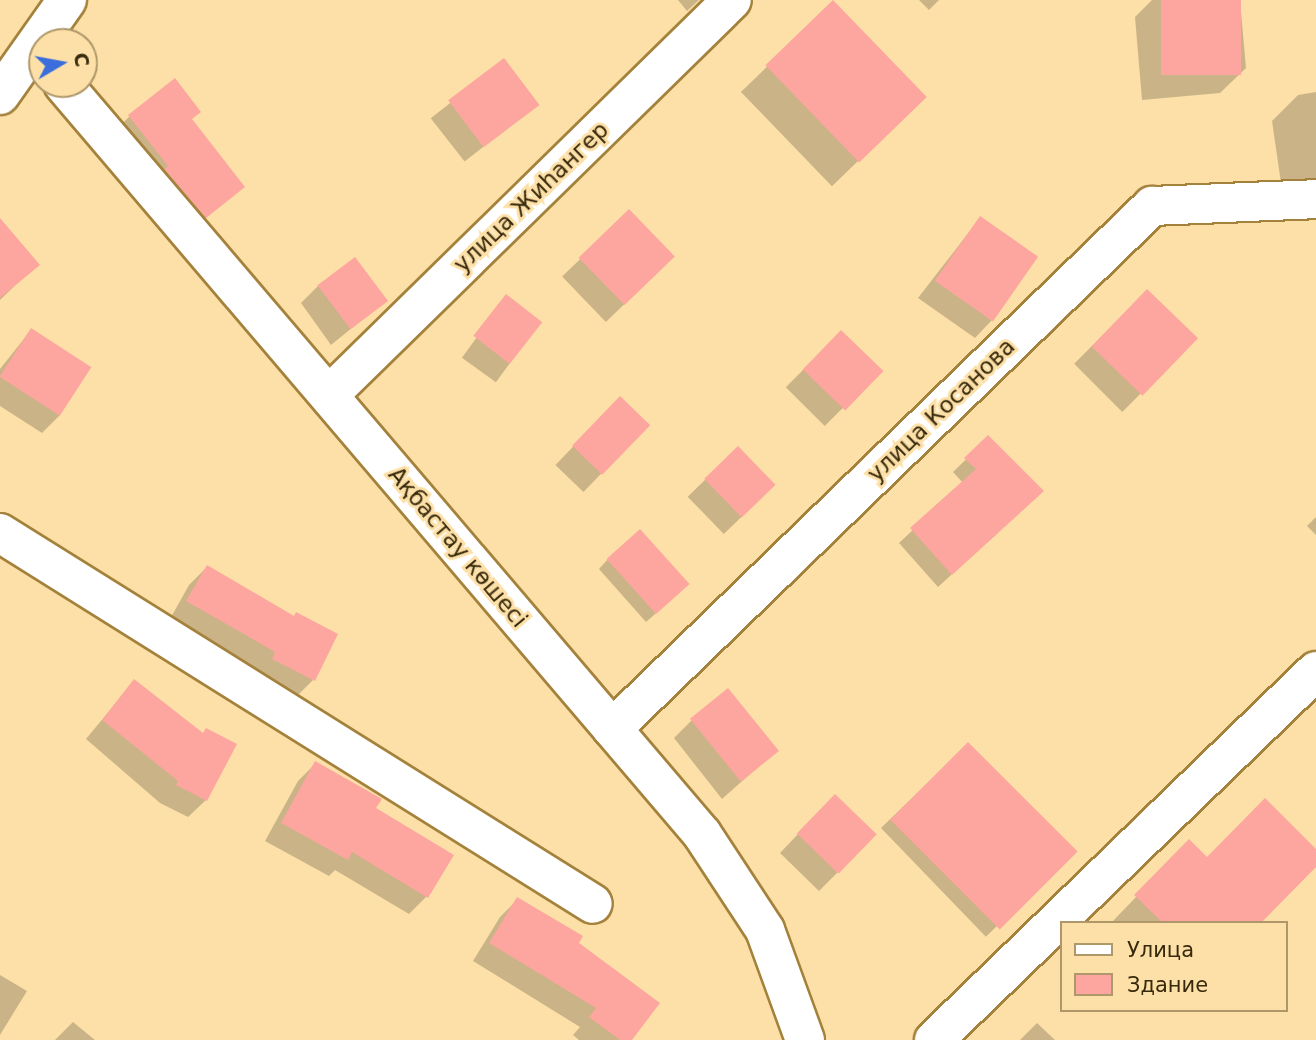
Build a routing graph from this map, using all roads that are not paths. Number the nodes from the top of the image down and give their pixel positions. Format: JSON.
{"nodes":[{"id":1,"x":732,"y":0,"type":"edge"},
{"id":2,"x":60,"y":12,"type":"edge"},
{"id":3,"x":0,"y":95,"type":"edge"},
{"id":4,"x":75,"y":98,"type":"edge"},
{"id":5,"x":1316,"y":199,"type":"edge"},
{"id":6,"x":329,"y":395,"type":"junction"},
{"id":7,"x":0,"y":533,"type":"edge"},
{"id":8,"x":1316,"y":671,"type":"edge"},
{"id":9,"x":612,"y":729,"type":"junction"},
{"id":10,"x":593,"y":904,"type":"dead end"},
{"id":11,"x":805,"y":1040,"type":"edge"},
{"id":12,"x":934,"y":1040,"type":"edge"}],
"edges":[{"from":1,"to":6,"type":"street","name":"улица Жиhангер"},
{"from":2,"to":3,"type":"street"},
{"from":4,"to":6,"type":"street","name":"Ақбастау көшесі"},
{"from":5,"to":9,"type":"street","name":"улица Косанова"},
{"from":6,"to":9,"type":"street","name":"Ақбастау көшесі"},
{"from":7,"to":10,"type":"street"},
{"from":8,"to":12,"type":"street"},
{"from":9,"to":11,"type":"street","name":"Ақбастау көшесі"}]}
